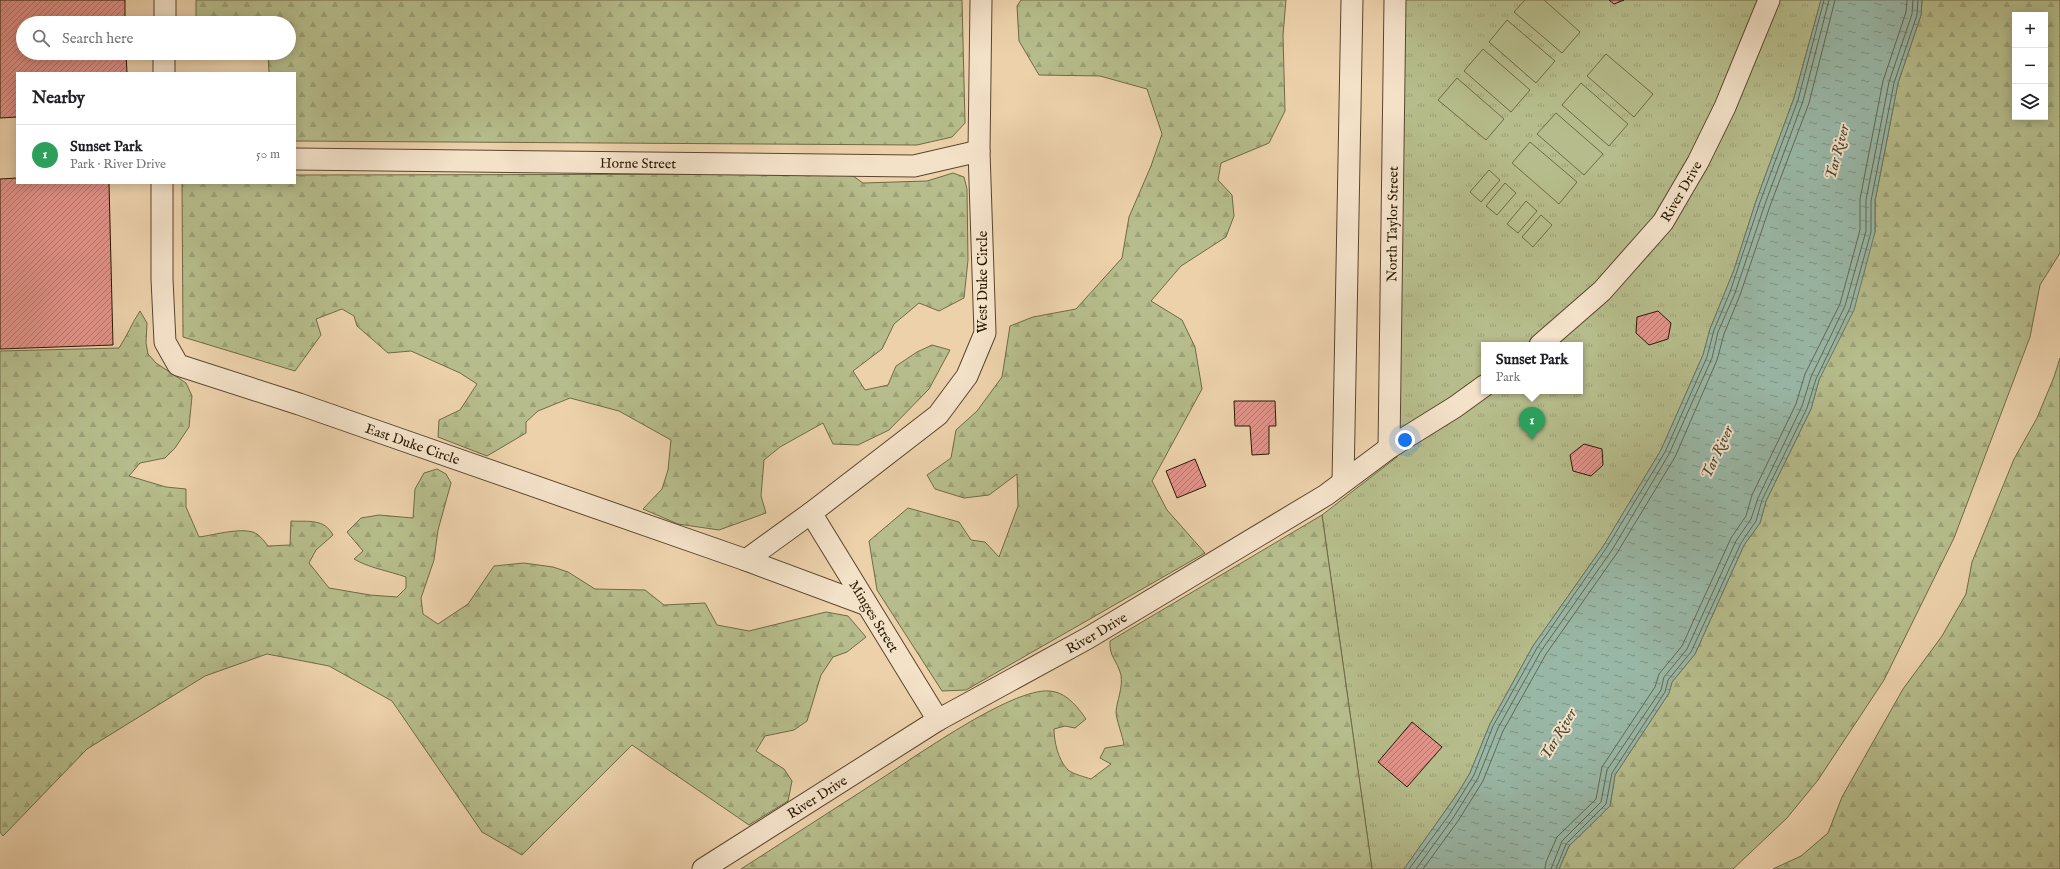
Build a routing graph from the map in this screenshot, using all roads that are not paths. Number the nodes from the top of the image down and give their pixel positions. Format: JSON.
{"nodes":[{"id":1,"x":166,"y":0,"type":"edge"},
{"id":2,"x":981,"y":0,"type":"edge"},
{"id":3,"x":1352,"y":0,"type":"edge"},
{"id":4,"x":1395,"y":0,"type":"edge"},
{"id":5,"x":1769,"y":0,"type":"edge"},
{"id":6,"x":165,"y":16,"type":"edge"},
{"id":7,"x":164,"y":60,"type":"edge"},
{"id":8,"x":164,"y":72,"type":"edge"},
{"id":9,"x":979,"y":151,"type":"junction"},
{"id":10,"x":296,"y":159,"type":"edge"},
{"id":11,"x":162,"y":184,"type":"edge"},
{"id":12,"x":1543,"y":342,"type":"edge"},
{"id":13,"x":1481,"y":388,"type":"edge"},
{"id":14,"x":1389,"y":448,"type":"junction"},
{"id":15,"x":1343,"y":482,"type":"junction"},
{"id":16,"x":811,"y":513,"type":"junction"},
{"id":17,"x":746,"y":560,"type":"junction"},
{"id":18,"x":867,"y":605,"type":"junction"},
{"id":19,"x":938,"y":720,"type":"junction"},
{"id":20,"x":703,"y":869,"type":"edge"}],
"edges":[{"from":1,"to":6,"type":"street"},
{"from":2,"to":9,"type":"street","name":"West Duke Circle"},
{"from":3,"to":15,"type":"street"},
{"from":4,"to":14,"type":"street","name":"North Taylor Street"},
{"from":5,"to":12,"type":"street","name":"River Drive"},
{"from":7,"to":8,"type":"street"},
{"from":9,"to":10,"type":"street","name":"Horne Street"},
{"from":9,"to":16,"type":"street","name":"West Duke Circle"},
{"from":11,"to":17,"type":"street","name":"East Duke Circle"},
{"from":13,"to":14,"type":"street","name":"River Drive"},
{"from":14,"to":15,"type":"street","name":"River Drive"},
{"from":15,"to":19,"type":"street","name":"River Drive"},
{"from":16,"to":17,"type":"street"},
{"from":16,"to":18,"type":"street","name":"Minges Street"},
{"from":17,"to":18,"type":"street","name":"East Duke Circle"},
{"from":18,"to":19,"type":"street","name":"Minges Street"},
{"from":19,"to":20,"type":"street","name":"River Drive"}]}
